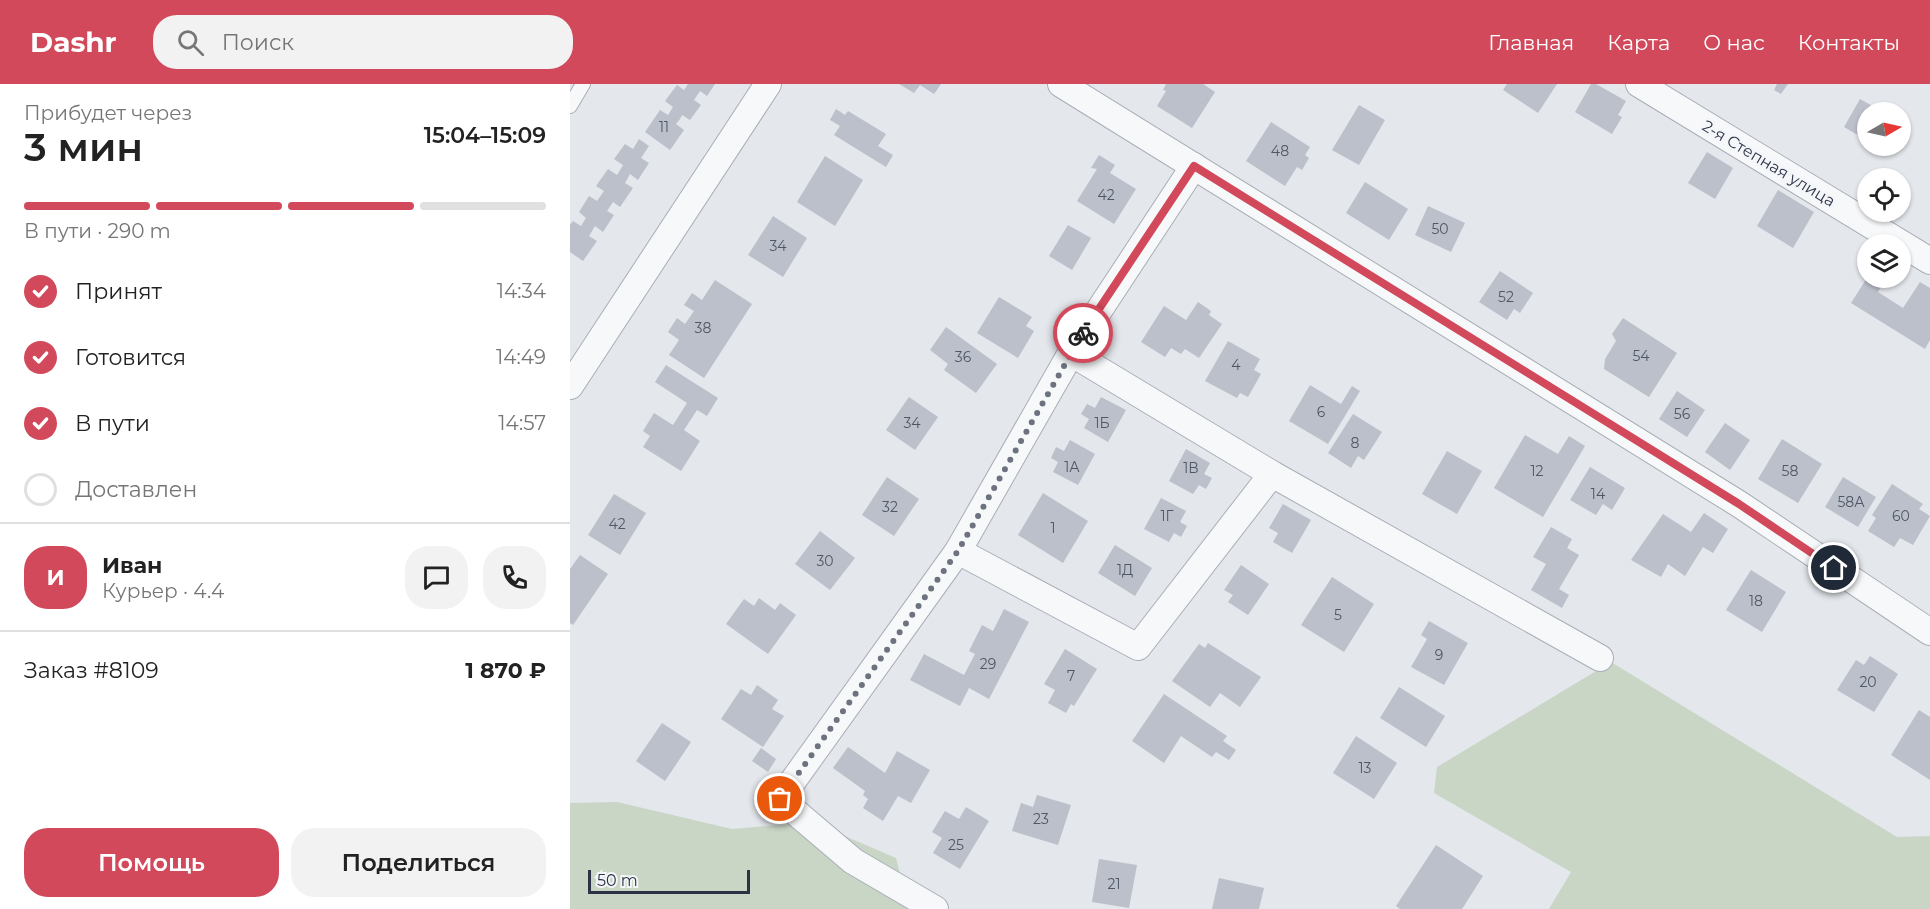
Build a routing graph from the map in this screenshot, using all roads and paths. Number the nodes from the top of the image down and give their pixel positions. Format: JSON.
{"nodes":[{"id":1,"x":584,"y":84,"type":"edge"},
{"id":2,"x":768,"y":84,"type":"edge"},
{"id":3,"x":1061,"y":84,"type":"edge"},
{"id":4,"x":1640,"y":84,"type":"edge"},
{"id":5,"x":570,"y":106,"type":"edge"},
{"id":6,"x":1194,"y":166,"type":"junction"},
{"id":7,"x":1930,"y":261,"type":"edge"},
{"id":8,"x":1071,"y":353,"type":"junction"},
{"id":9,"x":570,"y":386,"type":"edge"},
{"id":10,"x":1272,"y":474,"type":"junction"},
{"id":11,"x":958,"y":551,"type":"junction"},
{"id":12,"x":1930,"y":632,"type":"edge"},
{"id":13,"x":1600,"y":658,"type":"dead end"},
{"id":14,"x":935,"y":909,"type":"edge"}],
"edges":[{"from":1,"to":5,"type":"lane"},
{"from":2,"to":9,"type":"street"},
{"from":3,"to":6,"type":"street"},
{"from":4,"to":7,"type":"street","name":"2-я Степная улица"},
{"from":6,"to":8,"type":"street"},
{"from":6,"to":12,"type":"street"},
{"from":8,"to":10,"type":"street"},
{"from":8,"to":11,"type":"street"},
{"from":10,"to":11,"type":"street"},
{"from":10,"to":13,"type":"street"},
{"from":11,"to":14,"type":"street"}]}
